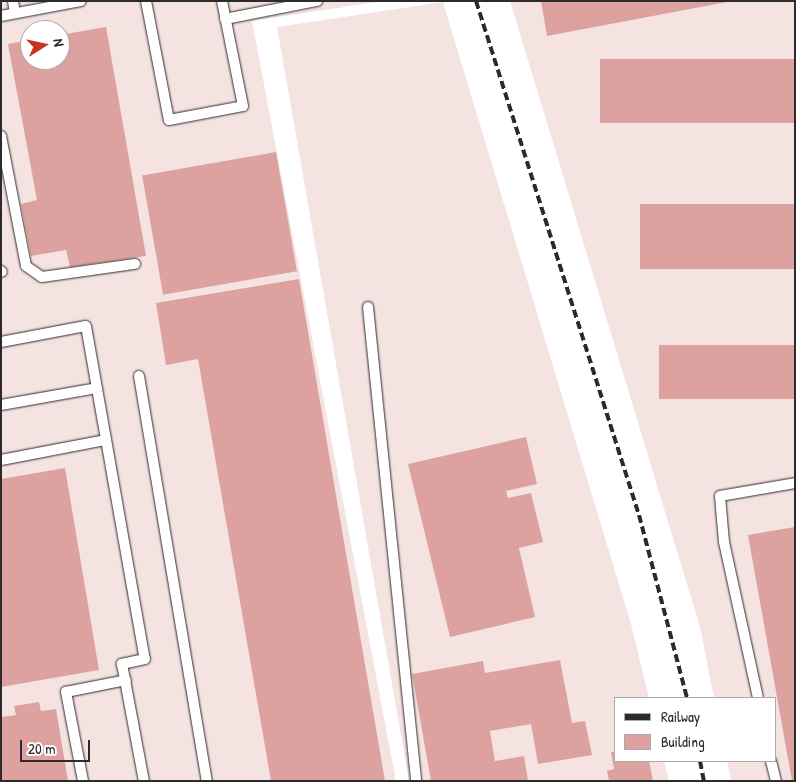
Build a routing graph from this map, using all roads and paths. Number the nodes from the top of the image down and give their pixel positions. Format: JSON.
{"nodes":[{"id":1,"x":13,"y":1,"type":"edge"},
{"id":2,"x":81,"y":1,"type":"edge"},
{"id":3,"x":146,"y":1,"type":"edge"},
{"id":4,"x":222,"y":1,"type":"edge"},
{"id":5,"x":317,"y":1,"type":"edge"},
{"id":6,"x":16,"y":13,"type":"junction"},
{"id":7,"x":1,"y":16,"type":"edge"},
{"id":8,"x":225,"y":19,"type":"junction"},
{"id":9,"x":1,"y":136,"type":"edge"},
{"id":10,"x":135,"y":264,"type":"dead end"},
{"id":11,"x":368,"y":307,"type":"dead end"},
{"id":12,"x":1,"y":342,"type":"edge"},
{"id":13,"x":140,"y":376,"type":"dead end"},
{"id":14,"x":98,"y":388,"type":"junction"},
{"id":15,"x":1,"y":405,"type":"edge"},
{"id":16,"x":106,"y":440,"type":"junction"},
{"id":17,"x":1,"y":460,"type":"edge"},
{"id":18,"x":795,"y":484,"type":"edge"},
{"id":19,"x":126,"y":680,"type":"junction"},
{"id":20,"x":758,"y":697,"type":"edge"},
{"id":21,"x":772,"y":762,"type":"edge"},
{"id":22,"x":83,"y":781,"type":"edge"},
{"id":23,"x":144,"y":781,"type":"edge"},
{"id":24,"x":207,"y":781,"type":"edge"},
{"id":25,"x":416,"y":781,"type":"edge"},
{"id":26,"x":776,"y":781,"type":"edge"}],
"edges":[{"from":1,"to":6,"type":"lane"},
{"from":2,"to":6,"type":"lane"},
{"from":3,"to":8,"type":"lane"},
{"from":4,"to":8,"type":"lane"},
{"from":5,"to":8,"type":"lane"},
{"from":6,"to":7,"type":"lane"},
{"from":9,"to":10,"type":"lane"},
{"from":11,"to":25,"type":"lane"},
{"from":12,"to":14,"type":"lane"},
{"from":13,"to":24,"type":"lane"},
{"from":14,"to":15,"type":"lane"},
{"from":14,"to":16,"type":"lane"},
{"from":16,"to":17,"type":"lane"},
{"from":16,"to":19,"type":"lane"},
{"from":18,"to":20,"type":"lane"},
{"from":19,"to":22,"type":"lane"},
{"from":19,"to":23,"type":"lane"},
{"from":21,"to":26,"type":"lane"}]}
